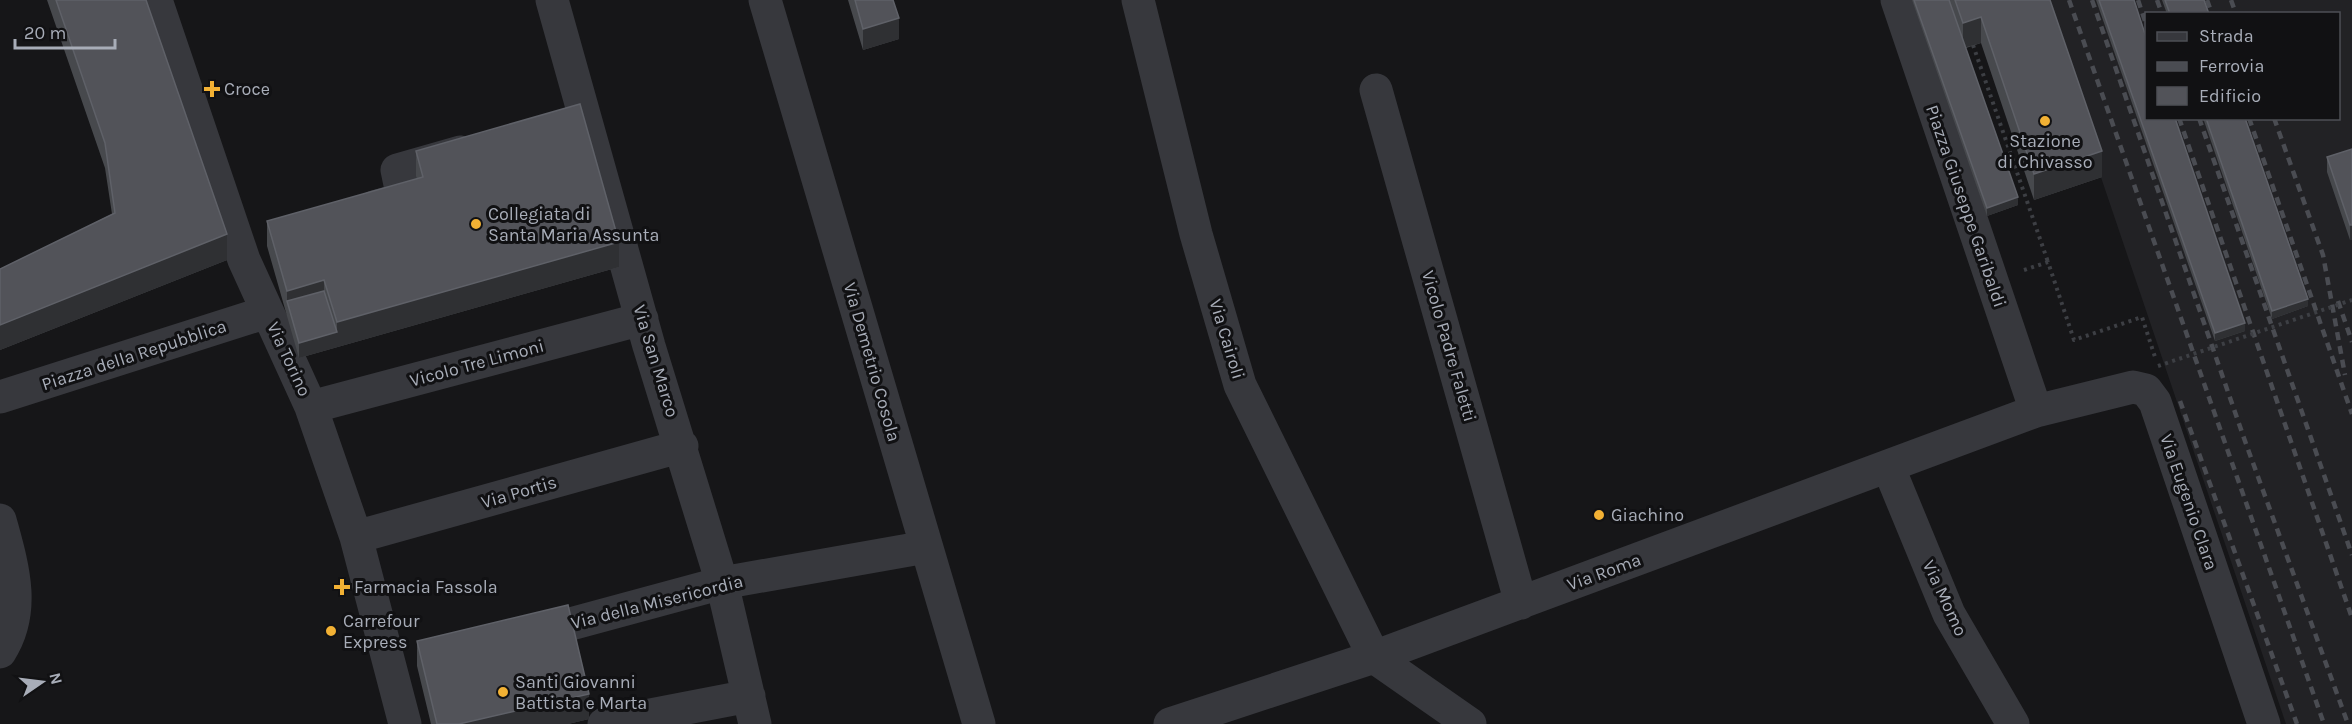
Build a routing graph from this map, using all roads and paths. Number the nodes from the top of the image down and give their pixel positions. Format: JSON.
{"nodes":[{"id":1,"x":156,"y":0,"type":"edge"},
{"id":2,"x":552,"y":0,"type":"edge"},
{"id":3,"x":765,"y":0,"type":"edge"},
{"id":4,"x":1138,"y":0,"type":"edge"},
{"id":5,"x":1897,"y":0,"type":"edge"},
{"id":6,"x":1973,"y":45,"type":"edge"},
{"id":7,"x":1376,"y":90,"type":"dead end"},
{"id":8,"x":586,"y":117,"type":"junction"},
{"id":9,"x":553,"y":126,"type":"edge"},
{"id":10,"x":486,"y":145,"type":"edge"},
{"id":11,"x":348,"y":214,"type":"edge"},
{"id":12,"x":272,"y":236,"type":"edge"},
{"id":13,"x":239,"y":245,"type":"junction"},
{"id":14,"x":2048,"y":262,"type":"junction"},
{"id":15,"x":1992,"y":281,"type":"junction"},
{"id":16,"x":2352,"y":300,"type":"edge"},
{"id":17,"x":267,"y":312,"type":"junction"},
{"id":18,"x":642,"y":319,"type":"junction"},
{"id":19,"x":0,"y":397,"type":"edge"},
{"id":20,"x":311,"y":407,"type":"junction"},
{"id":21,"x":2036,"y":411,"type":"junction"},
{"id":22,"x":682,"y":446,"type":"junction"},
{"id":23,"x":1888,"y":466,"type":"junction"},
{"id":24,"x":0,"y":520,"type":"edge"},
{"id":25,"x":356,"y":537,"type":"junction"},
{"id":26,"x":926,"y":547,"type":"junction"},
{"id":27,"x":722,"y":583,"type":"junction"},
{"id":28,"x":1521,"y":603,"type":"junction"},
{"id":29,"x":506,"y":642,"type":"edge"},
{"id":30,"x":0,"y":652,"type":"edge"},
{"id":31,"x":1374,"y":657,"type":"junction"},
{"id":32,"x":426,"y":663,"type":"edge"},
{"id":33,"x":392,"y":673,"type":"junction"},
{"id":34,"x":752,"y":710,"type":"edge"},
{"id":35,"x":405,"y":724,"type":"edge"},
{"id":36,"x":604,"y":724,"type":"edge"},
{"id":37,"x":979,"y":724,"type":"edge"},
{"id":38,"x":1170,"y":724,"type":"edge"},
{"id":39,"x":1470,"y":724,"type":"edge"},
{"id":40,"x":2013,"y":724,"type":"edge"},
{"id":41,"x":2264,"y":724,"type":"edge"}],
"edges":[{"from":1,"to":13,"type":"street","name":"Via Torino"},
{"from":2,"to":8,"type":"street","name":"Via San Marco"},
{"from":3,"to":26,"type":"street","name":"Via Demetrio Cosola"},
{"from":4,"to":31,"type":"street","name":"Via Cairoli"},
{"from":5,"to":15,"type":"street","name":"Piazza Giuseppe Garibaldi"},
{"from":6,"to":14,"type":"path"},
{"from":7,"to":28,"type":"street","name":"Vicolo Padre Faletti"},
{"from":8,"to":9,"type":"street"},
{"from":8,"to":18,"type":"street","name":"Via San Marco"},
{"from":10,"to":11,"type":"street"},
{"from":12,"to":13,"type":"street"},
{"from":13,"to":17,"type":"street","name":"Via Torino"},
{"from":14,"to":15,"type":"path"},
{"from":14,"to":16,"type":"path","bridge":true},
{"from":15,"to":21,"type":"street","name":"Piazza Giuseppe Garibaldi"},
{"from":17,"to":19,"type":"street","name":"Piazza della Repubblica"},
{"from":17,"to":20,"type":"street","name":"Via Torino"},
{"from":18,"to":20,"type":"street","name":"Vicolo Tre Limoni"},
{"from":18,"to":22,"type":"street","name":"Via San Marco"},
{"from":20,"to":25,"type":"street","name":"Via Torino"},
{"from":21,"to":23,"type":"street","name":"Via Roma"},
{"from":21,"to":41,"type":"street","name":"Via Eugenio Clara"},
{"from":22,"to":25,"type":"street","name":"Via Portis"},
{"from":22,"to":27,"type":"street","name":"Via San Marco"},
{"from":23,"to":28,"type":"street","name":"Via Roma"},
{"from":23,"to":40,"type":"street","name":"Via Momo"},
{"from":24,"to":30,"type":"street"},
{"from":25,"to":33,"type":"street","name":"Via Torino"},
{"from":26,"to":27,"type":"street","name":"Via della Misericordia"},
{"from":26,"to":37,"type":"street","name":"Via Demetrio Cosola"},
{"from":27,"to":29,"type":"street","name":"Via della Misericordia"},
{"from":27,"to":34,"type":"street","name":"Via San Marco"},
{"from":28,"to":31,"type":"street","name":"Via Roma"},
{"from":31,"to":38,"type":"street","name":"Via Roma"},
{"from":31,"to":39,"type":"street"},
{"from":32,"to":33,"type":"street"},
{"from":33,"to":35,"type":"street","name":"Via Torino"},
{"from":34,"to":36,"type":"street"}]}
